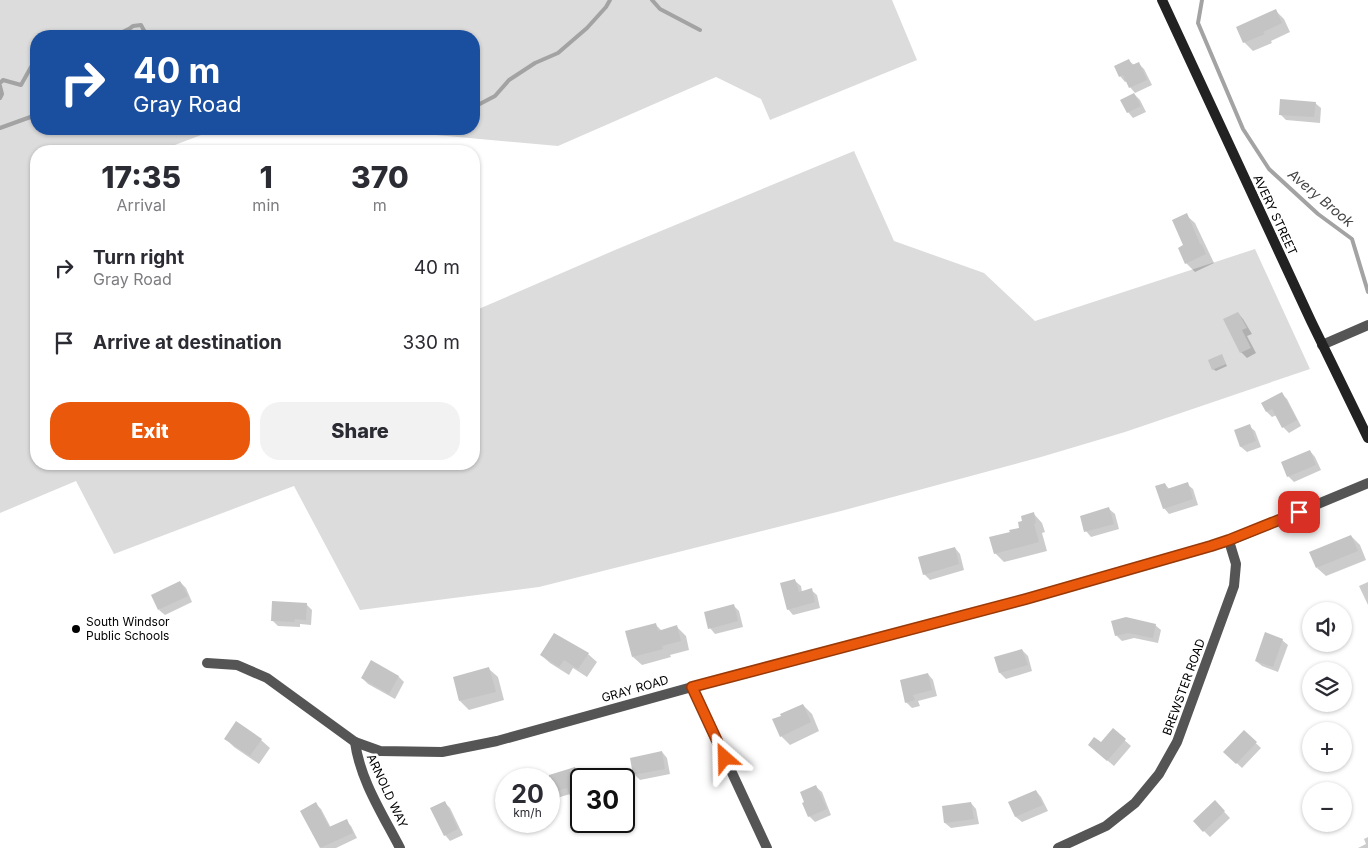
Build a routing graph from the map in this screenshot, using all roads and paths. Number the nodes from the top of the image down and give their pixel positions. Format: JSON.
{"nodes":[{"id":1,"x":1162,"y":0,"type":"edge"},
{"id":2,"x":1368,"y":325,"type":"edge"},
{"id":3,"x":1322,"y":345,"type":"junction"},
{"id":4,"x":1368,"y":438,"type":"edge"},
{"id":5,"x":1368,"y":483,"type":"edge"},
{"id":6,"x":1229,"y":540,"type":"junction"},
{"id":7,"x":207,"y":663,"type":"dead end"},
{"id":8,"x":692,"y":687,"type":"junction"},
{"id":9,"x":355,"y":742,"type":"junction"},
{"id":10,"x":400,"y":848,"type":"edge"},
{"id":11,"x":766,"y":848,"type":"edge"},
{"id":12,"x":1058,"y":848,"type":"edge"}],
"edges":[{"from":1,"to":3,"type":"main road","name":"AVERY STREET"},
{"from":2,"to":3,"type":"street"},
{"from":3,"to":4,"type":"main road","name":"AVERY STREET"},
{"from":5,"to":6,"type":"street","name":"GRAY ROAD"},
{"from":6,"to":8,"type":"street","name":"GRAY ROAD"},
{"from":6,"to":12,"type":"street","name":"BREWSTER ROAD"},
{"from":7,"to":9,"type":"street","name":"GRAY ROAD"},
{"from":8,"to":9,"type":"street","name":"GRAY ROAD"},
{"from":8,"to":11,"type":"street"},
{"from":9,"to":10,"type":"street","name":"ARNOLD WAY"}]}
